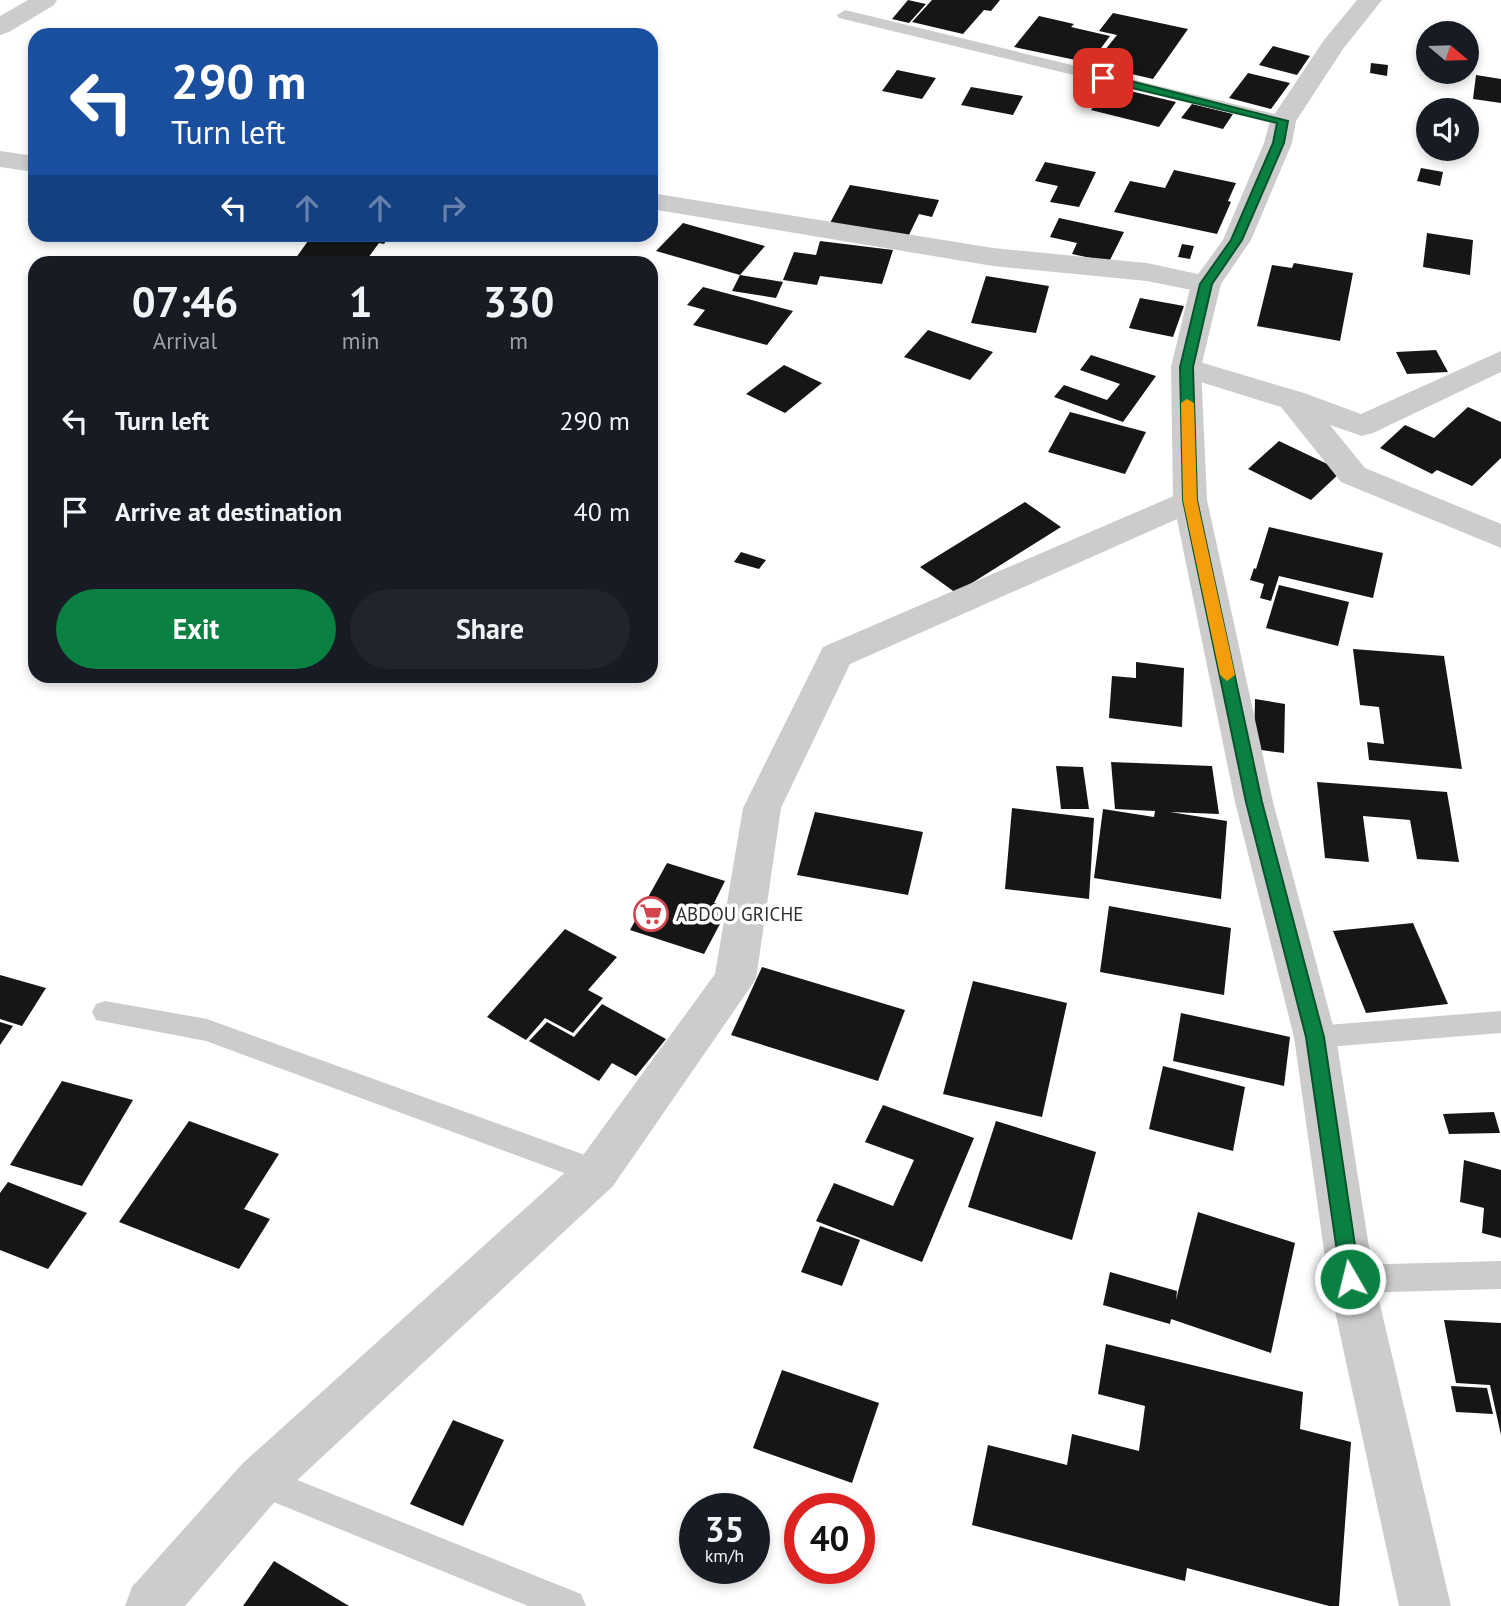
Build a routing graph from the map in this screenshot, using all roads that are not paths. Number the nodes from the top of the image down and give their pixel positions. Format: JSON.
{"nodes":[{"id":1,"x":45,"y":0,"type":"edge"},
{"id":2,"x":1370,"y":0,"type":"edge"},
{"id":3,"x":845,"y":16,"type":"dead end"},
{"id":4,"x":0,"y":27,"type":"edge"},
{"id":5,"x":1283,"y":121,"type":"junction"},
{"id":6,"x":0,"y":159,"type":"edge"},
{"id":7,"x":28,"y":163,"type":"edge"},
{"id":8,"x":658,"y":202,"type":"edge"},
{"id":9,"x":1206,"y":284,"type":"junction"},
{"id":10,"x":1501,"y":360,"type":"edge"},
{"id":11,"x":1186,"y":367,"type":"junction"},
{"id":12,"x":1293,"y":400,"type":"junction"},
{"id":13,"x":1190,"y":500,"type":"junction"},
{"id":14,"x":1501,"y":537,"type":"edge"},
{"id":15,"x":105,"y":1012,"type":"dead end"},
{"id":16,"x":1501,"y":1022,"type":"edge"},
{"id":17,"x":1315,"y":1037,"type":"junction"},
{"id":18,"x":597,"y":1172,"type":"junction"},
{"id":19,"x":1501,"y":1275,"type":"edge"},
{"id":20,"x":1350,"y":1279,"type":"junction"},
{"id":21,"x":260,"y":1482,"type":"junction"},
{"id":22,"x":151,"y":1606,"type":"edge"},
{"id":23,"x":569,"y":1606,"type":"edge"},
{"id":24,"x":1425,"y":1606,"type":"edge"}],
"edges":[{"from":1,"to":4,"type":"street"},
{"from":2,"to":5,"type":"street"},
{"from":3,"to":5,"type":"lane"},
{"from":5,"to":9,"type":"street"},
{"from":6,"to":7,"type":"street"},
{"from":8,"to":9,"type":"street"},
{"from":9,"to":11,"type":"street"},
{"from":10,"to":12,"type":"street"},
{"from":11,"to":12,"type":"street"},
{"from":11,"to":13,"type":"street"},
{"from":12,"to":14,"type":"street"},
{"from":13,"to":17,"type":"street"},
{"from":13,"to":18,"type":"street"},
{"from":15,"to":18,"type":"lane"},
{"from":16,"to":17,"type":"lane"},
{"from":17,"to":20,"type":"street"},
{"from":18,"to":21,"type":"street"},
{"from":19,"to":20,"type":"lane"},
{"from":20,"to":24,"type":"street"},
{"from":21,"to":22,"type":"street"},
{"from":21,"to":23,"type":"lane"}]}
